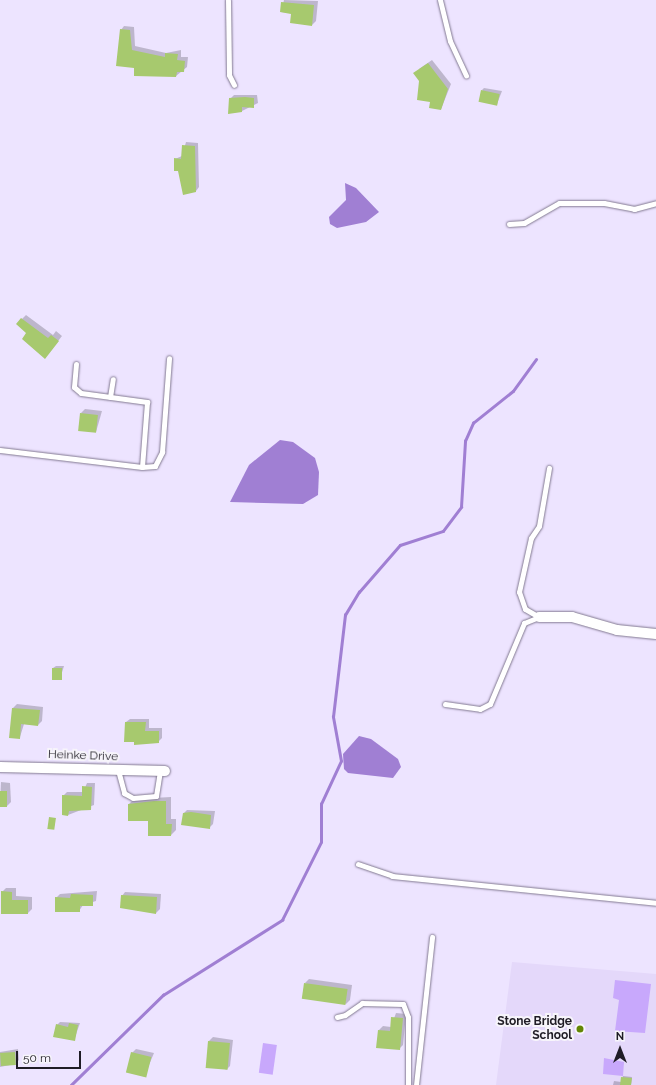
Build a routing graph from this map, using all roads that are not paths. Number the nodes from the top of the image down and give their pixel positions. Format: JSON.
{"nodes":[{"id":1,"x":228,"y":0,"type":"edge"},
{"id":2,"x":440,"y":0,"type":"edge"},
{"id":3,"x":466,"y":75,"type":"dead end"},
{"id":4,"x":234,"y":85,"type":"dead end"},
{"id":5,"x":656,"y":203,"type":"edge"},
{"id":6,"x":509,"y":224,"type":"dead end"},
{"id":7,"x":169,"y":358,"type":"dead end"},
{"id":8,"x":76,"y":364,"type":"dead end"},
{"id":9,"x":113,"y":379,"type":"dead end"},
{"id":10,"x":110,"y":397,"type":"junction"},
{"id":11,"x":0,"y":450,"type":"edge"},
{"id":12,"x":142,"y":467,"type":"junction"},
{"id":13,"x":548,"y":468,"type":"dead end"},
{"id":14,"x":539,"y":617,"type":"junction"},
{"id":15,"x":656,"y":634,"type":"edge"},
{"id":16,"x":445,"y":704,"type":"dead end"},
{"id":17,"x":0,"y":767,"type":"edge"},
{"id":18,"x":118,"y":770,"type":"junction"},
{"id":19,"x":162,"y":771,"type":"joint"},
{"id":20,"x":358,"y":864,"type":"dead end"},
{"id":21,"x":656,"y":903,"type":"edge"},
{"id":22,"x":432,"y":937,"type":"dead end"},
{"id":23,"x":337,"y":1017,"type":"dead end"},
{"id":24,"x":408,"y":1085,"type":"edge"},
{"id":25,"x":416,"y":1085,"type":"edge"}],
"edges":[{"from":1,"to":4,"type":"lane"},
{"from":2,"to":3,"type":"lane"},
{"from":5,"to":6,"type":"lane"},
{"from":7,"to":12,"type":"lane"},
{"from":8,"to":10,"type":"lane"},
{"from":9,"to":10,"type":"lane"},
{"from":10,"to":12,"type":"lane"},
{"from":11,"to":12,"type":"lane"},
{"from":13,"to":14,"type":"lane"},
{"from":14,"to":15,"type":"street"},
{"from":14,"to":16,"type":"lane"},
{"from":17,"to":18,"type":"street","name":"Heinke Drive"},
{"from":18,"to":19,"type":"street","name":"Heinke Drive"},
{"from":18,"to":19,"type":"lane"},
{"from":20,"to":21,"type":"lane"},
{"from":22,"to":25,"type":"lane"},
{"from":23,"to":24,"type":"lane"}]}
